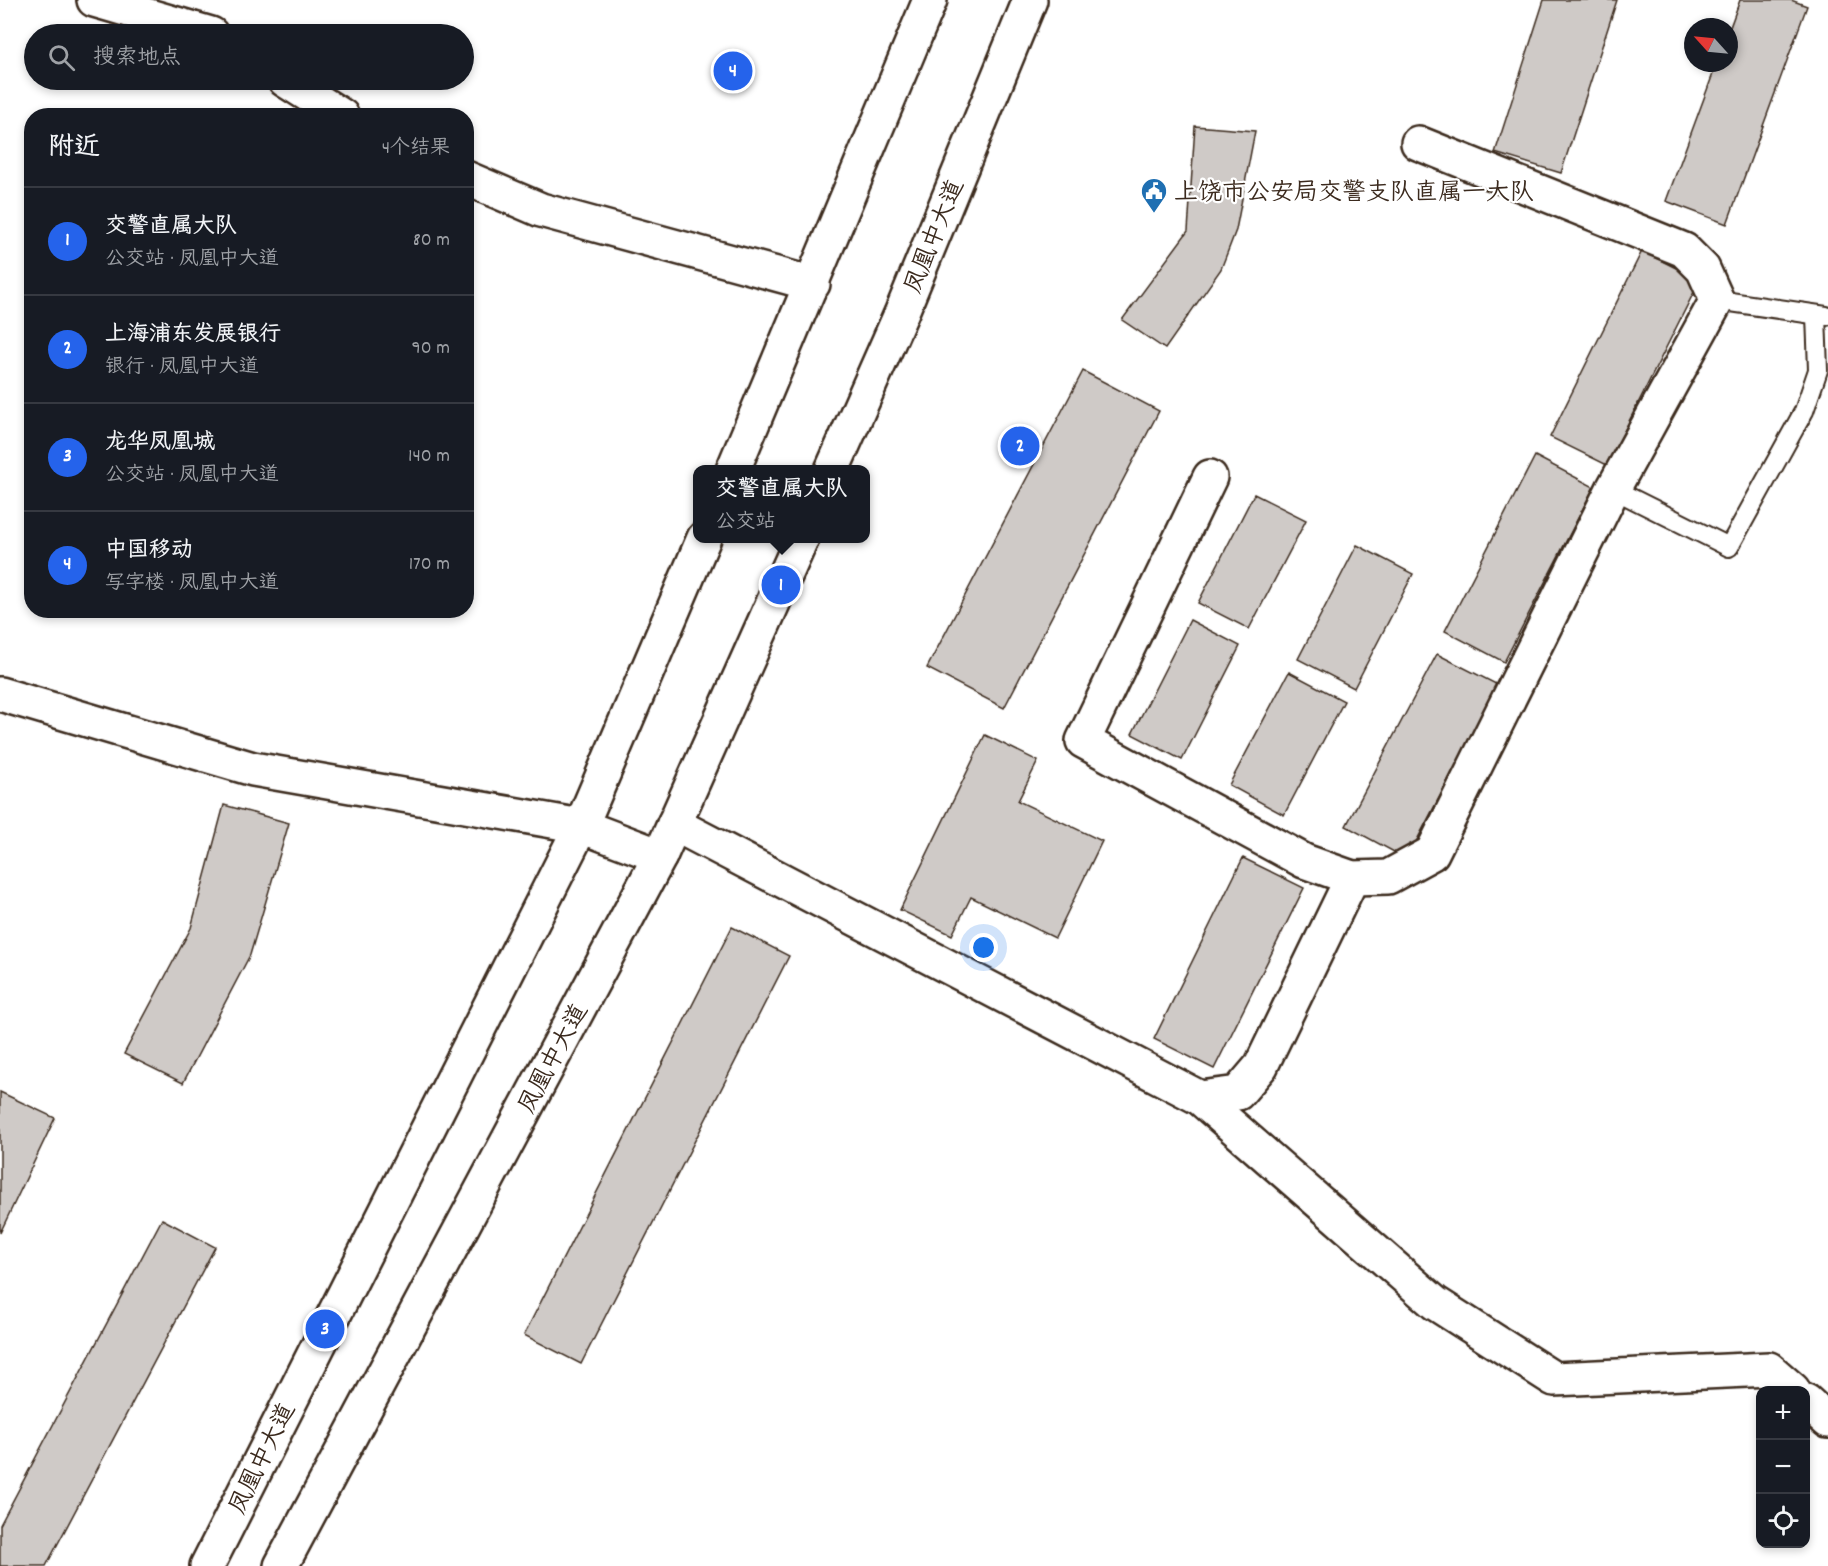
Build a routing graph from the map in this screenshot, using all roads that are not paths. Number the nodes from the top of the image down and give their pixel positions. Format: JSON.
{"nodes":[{"id":1,"x":94,"y":0,"type":"edge"},
{"id":2,"x":930,"y":0,"type":"edge"},
{"id":3,"x":1030,"y":0,"type":"edge"},
{"id":4,"x":177,"y":24,"type":"edge"},
{"id":5,"x":301,"y":90,"type":"edge"},
{"id":6,"x":329,"y":108,"type":"edge"},
{"id":7,"x":1418,"y":143,"type":"dead end"},
{"id":8,"x":474,"y":181,"type":"edge"},
{"id":9,"x":813,"y":284,"type":"junction"},
{"id":10,"x":1717,"y":300,"type":"junction"},
{"id":11,"x":1822,"y":316,"type":"edge"},
{"id":12,"x":736,"y":465,"type":"edge"},
{"id":13,"x":834,"y":465,"type":"edge"},
{"id":14,"x":1210,"y":477,"type":"dead end"},
{"id":15,"x":1613,"y":489,"type":"junction"},
{"id":16,"x":702,"y":543,"type":"edge"},
{"id":17,"x":800,"y":543,"type":"edge"},
{"id":18,"x":0,"y":694,"type":"edge"},
{"id":19,"x":674,"y":824,"type":"junction"},
{"id":20,"x":581,"y":826,"type":"junction"},
{"id":21,"x":660,"y":856,"type":"junction"},
{"id":22,"x":1352,"y":878,"type":"junction"},
{"id":23,"x":1200,"y":1098,"type":"junction"},
{"id":24,"x":1788,"y":1386,"type":"edge"},
{"id":25,"x":1810,"y":1405,"type":"edge"},
{"id":26,"x":1828,"y":1421,"type":"edge"},
{"id":27,"x":207,"y":1566,"type":"edge"},
{"id":28,"x":281,"y":1566,"type":"edge"}],
"edges":[{"from":1,"to":4,"type":"street"},
{"from":2,"to":9,"type":"street"},
{"from":3,"to":13,"type":"street","name":"凤凰中大道"},
{"from":5,"to":6,"type":"street"},
{"from":7,"to":10,"type":"street"},
{"from":8,"to":9,"type":"street"},
{"from":9,"to":12,"type":"street"},
{"from":10,"to":11,"type":"lane"},
{"from":10,"to":15,"type":"street"},
{"from":11,"to":15,"type":"lane"},
{"from":14,"to":22,"type":"street"},
{"from":15,"to":22,"type":"street"},
{"from":16,"to":20,"type":"street","name":"凤凰中大道"},
{"from":17,"to":19,"type":"street","name":"凤凰中大道"},
{"from":18,"to":20,"type":"street"},
{"from":19,"to":21,"type":"street","name":"凤凰中大道"},
{"from":19,"to":23,"type":"street"},
{"from":20,"to":21,"type":"street"},
{"from":20,"to":27,"type":"street","name":"凤凰中大道"},
{"from":21,"to":28,"type":"street","name":"凤凰中大道"},
{"from":22,"to":23,"type":"street"},
{"from":23,"to":24,"type":"street"},
{"from":25,"to":26,"type":"street"}]}
